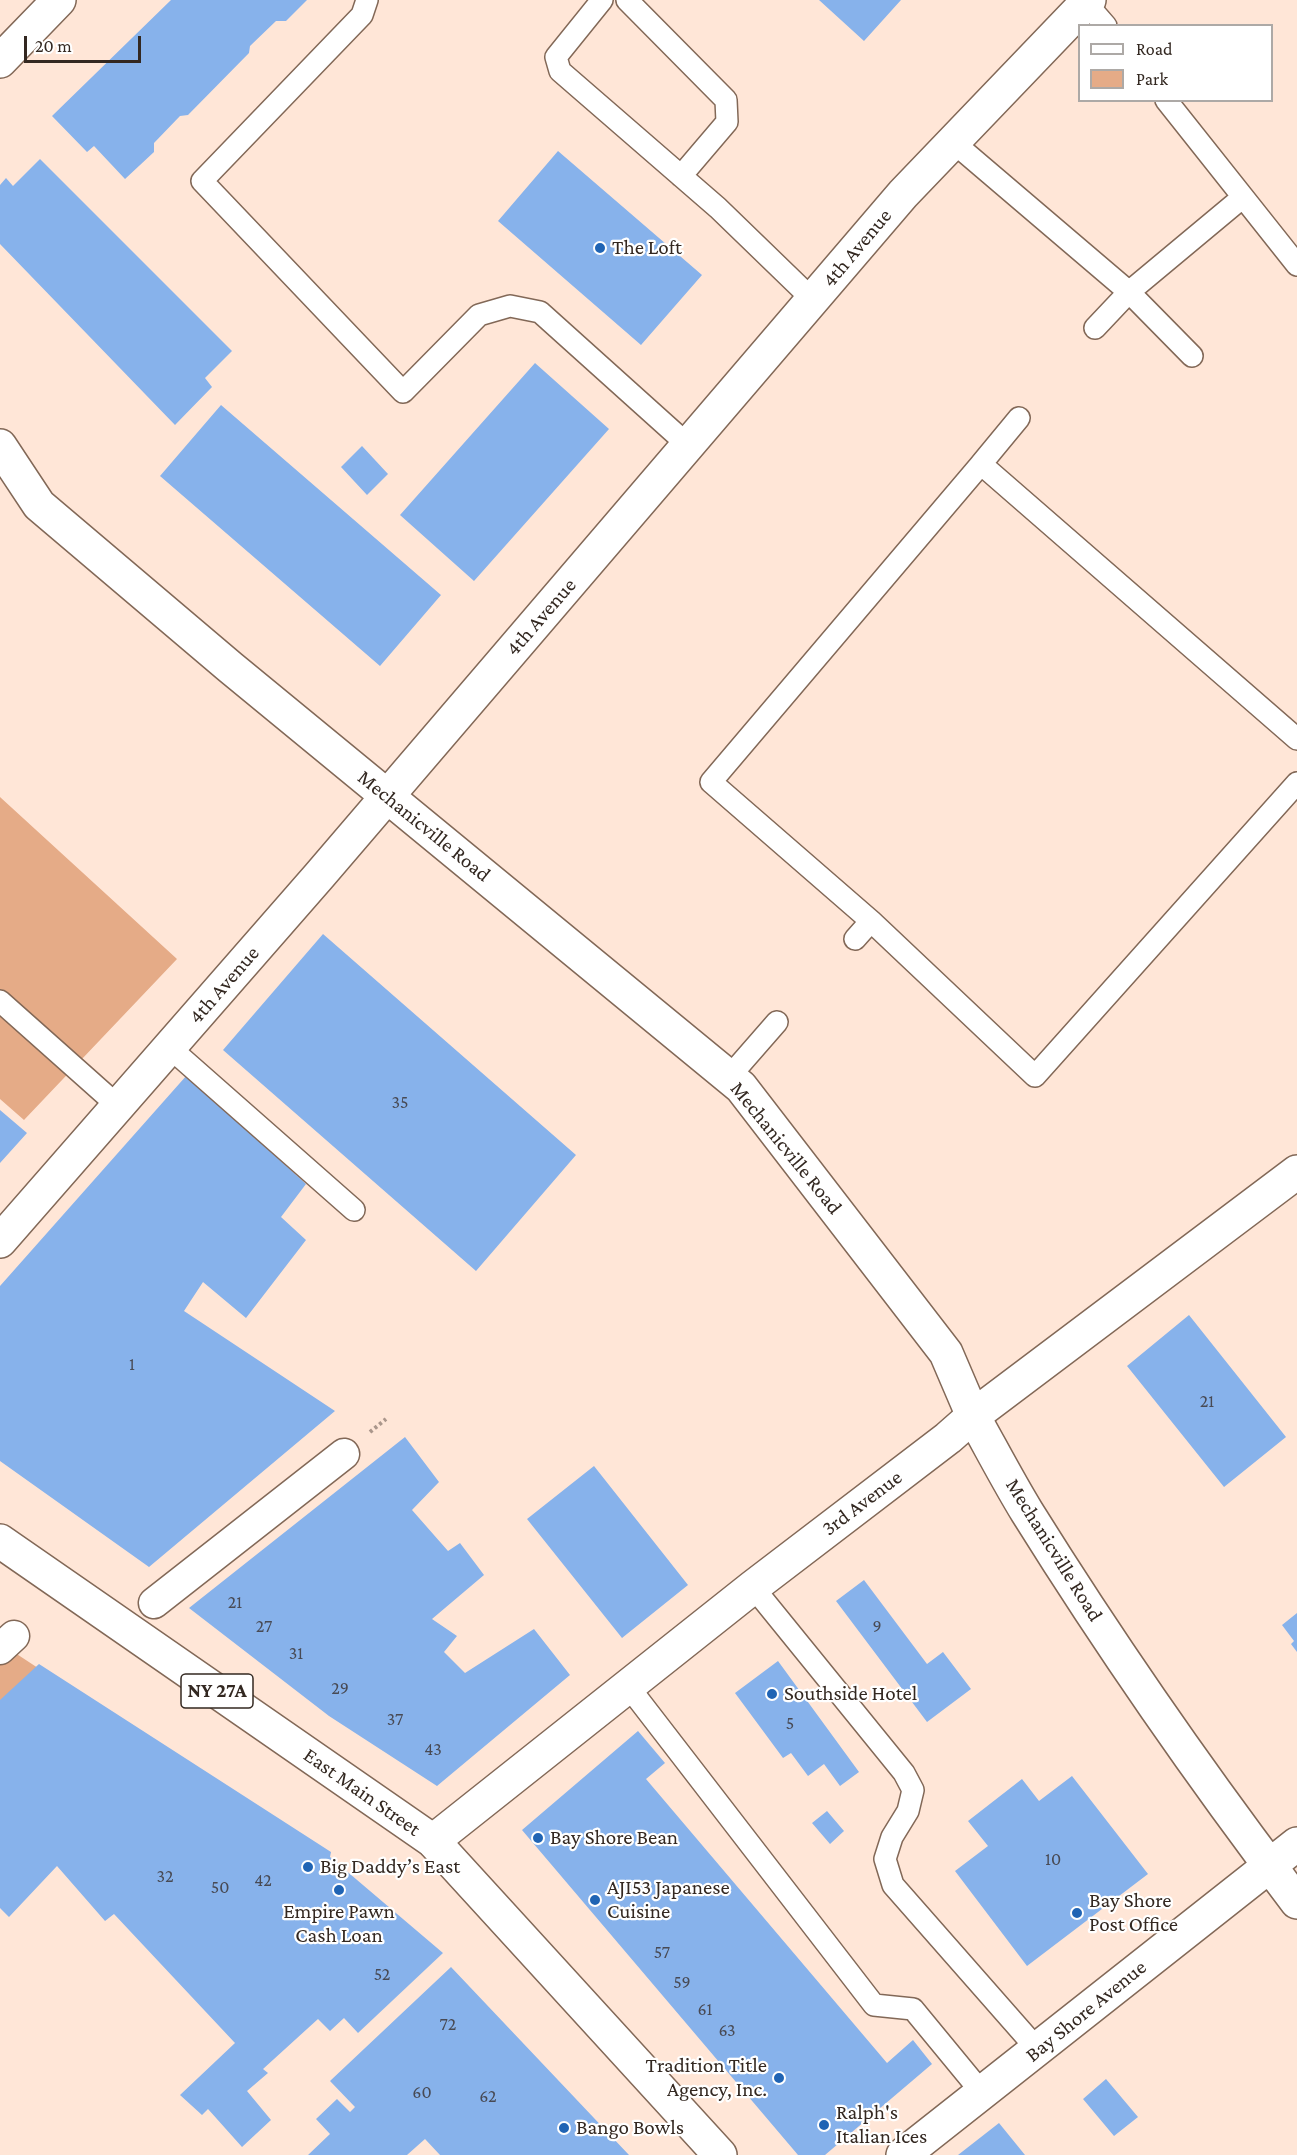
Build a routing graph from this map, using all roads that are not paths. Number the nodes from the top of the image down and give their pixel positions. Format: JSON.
{"nodes":[{"id":1,"x":59,"y":0,"type":"edge"},
{"id":2,"x":367,"y":0,"type":"edge"},
{"id":3,"x":602,"y":0,"type":"edge"},
{"id":4,"x":627,"y":0,"type":"edge"},
{"id":5,"x":1094,"y":9,"type":"edge"},
{"id":6,"x":1078,"y":24,"type":"edge"},
{"id":7,"x":1078,"y":24,"type":"edge"},
{"id":8,"x":0,"y":61,"type":"edge"},
{"id":9,"x":1168,"y":102,"type":"edge"},
{"id":10,"x":953,"y":142,"type":"junction"},
{"id":11,"x":681,"y":176,"type":"junction"},
{"id":12,"x":1243,"y":198,"type":"junction"},
{"id":13,"x":1297,"y":265,"type":"edge"},
{"id":14,"x":1129,"y":292,"type":"junction"},
{"id":15,"x":813,"y":300,"type":"junction"},
{"id":16,"x":1095,"y":328,"type":"dead end"},
{"id":17,"x":1192,"y":356,"type":"dead end"},
{"id":18,"x":1019,"y":418,"type":"dead end"},
{"id":19,"x":0,"y":446,"type":"edge"},
{"id":20,"x":689,"y":446,"type":"junction"},
{"id":21,"x":981,"y":464,"type":"junction"},
{"id":22,"x":1297,"y":739,"type":"edge"},
{"id":23,"x":1297,"y":783,"type":"edge"},
{"id":24,"x":388,"y":795,"type":"junction"},
{"id":25,"x":872,"y":921,"type":"junction"},
{"id":26,"x":855,"y":939,"type":"dead end"},
{"id":27,"x":0,"y":1001,"type":"edge"},
{"id":28,"x":777,"y":1022,"type":"dead end"},
{"id":29,"x":169,"y":1047,"type":"junction"},
{"id":30,"x":729,"y":1077,"type":"junction"},
{"id":31,"x":118,"y":1106,"type":"junction"},
{"id":32,"x":1297,"y":1172,"type":"edge"},
{"id":33,"x":354,"y":1210,"type":"dead end"},
{"id":34,"x":0,"y":1241,"type":"edge"},
{"id":35,"x":973,"y":1416,"type":"junction"},
{"id":36,"x":344,"y":1454,"type":"dead end"},
{"id":37,"x":0,"y":1541,"type":"edge"},
{"id":38,"x":753,"y":1587,"type":"junction"},
{"id":39,"x":154,"y":1604,"type":"dead end"},
{"id":40,"x":628,"y":1686,"type":"junction"},
{"id":41,"x":433,"y":1841,"type":"junction"},
{"id":42,"x":1297,"y":1844,"type":"edge"},
{"id":43,"x":1270,"y":1866,"type":"junction"},
{"id":44,"x":1297,"y":1902,"type":"edge"},
{"id":45,"x":1038,"y":2050,"type":"junction"},
{"id":46,"x":983,"y":2094,"type":"junction"},
{"id":47,"x":720,"y":2155,"type":"edge"},
{"id":48,"x":903,"y":2155,"type":"edge"}],
"edges":[{"from":1,"to":8,"type":"street"},
{"from":2,"to":20,"type":"lane"},
{"from":3,"to":11,"type":"lane"},
{"from":4,"to":11,"type":"lane"},
{"from":5,"to":6,"type":"street","name":"4th Avenue"},
{"from":7,"to":10,"type":"street","name":"4th Avenue"},
{"from":9,"to":12,"type":"lane"},
{"from":10,"to":14,"type":"lane"},
{"from":10,"to":15,"type":"street","name":"4th Avenue"},
{"from":11,"to":15,"type":"lane"},
{"from":12,"to":13,"type":"lane"},
{"from":12,"to":14,"type":"lane"},
{"from":14,"to":16,"type":"lane"},
{"from":14,"to":17,"type":"lane"},
{"from":15,"to":20,"type":"street","name":"4th Avenue"},
{"from":18,"to":21,"type":"lane"},
{"from":19,"to":24,"type":"street","name":"Mechanicville Road"},
{"from":20,"to":24,"type":"street","name":"4th Avenue"},
{"from":21,"to":22,"type":"lane"},
{"from":21,"to":25,"type":"lane"},
{"from":23,"to":25,"type":"lane"},
{"from":24,"to":29,"type":"street","name":"4th Avenue"},
{"from":24,"to":30,"type":"street","name":"Mechanicville Road"},
{"from":25,"to":26,"type":"lane"},
{"from":27,"to":31,"type":"lane"},
{"from":28,"to":30,"type":"lane"},
{"from":29,"to":31,"type":"street","name":"4th Avenue"},
{"from":29,"to":33,"type":"lane"},
{"from":30,"to":35,"type":"street","name":"Mechanicville Road"},
{"from":31,"to":34,"type":"street","name":"4th Avenue"},
{"from":32,"to":35,"type":"street","name":"3rd Avenue"},
{"from":35,"to":38,"type":"street","name":"3rd Avenue"},
{"from":35,"to":43,"type":"street","name":"Mechanicville Road"},
{"from":36,"to":39,"type":"street"},
{"from":37,"to":41,"type":"street","name":"East Main Street","number":"NY 27A"},
{"from":38,"to":40,"type":"street","name":"3rd Avenue"},
{"from":38,"to":45,"type":"lane"},
{"from":40,"to":41,"type":"street","name":"3rd Avenue"},
{"from":40,"to":46,"type":"lane"},
{"from":41,"to":47,"type":"street","name":"East Main Street","number":"NY 27A"},
{"from":42,"to":43,"type":"street","name":"Bay Shore Avenue"},
{"from":43,"to":44,"type":"street","name":"Mechanicville Road"},
{"from":43,"to":45,"type":"street","name":"Bay Shore Avenue"},
{"from":45,"to":46,"type":"street","name":"Bay Shore Avenue"},
{"from":46,"to":48,"type":"street","name":"Bay Shore Avenue"}]}
